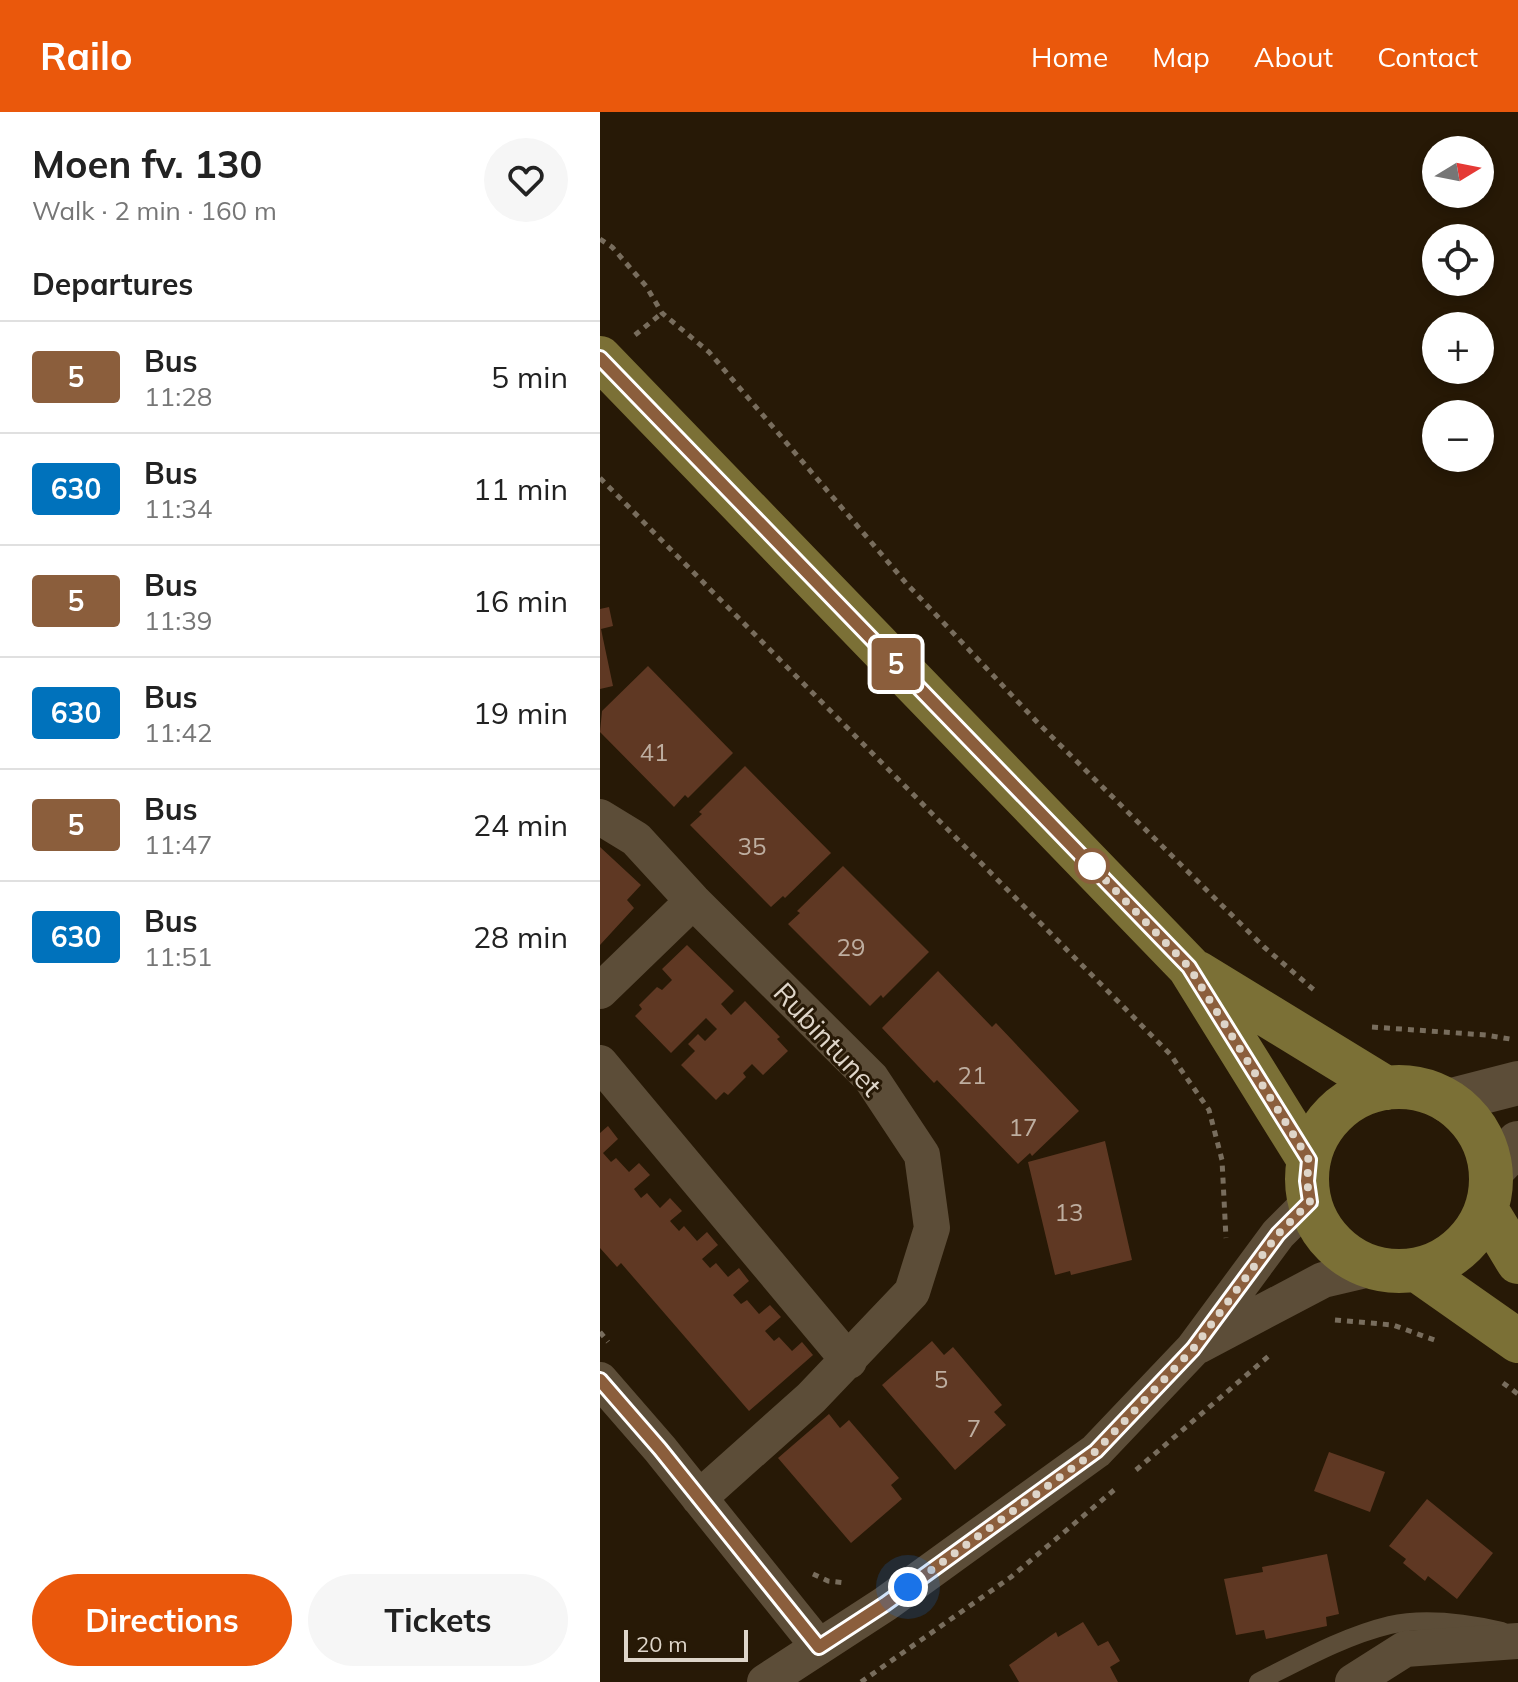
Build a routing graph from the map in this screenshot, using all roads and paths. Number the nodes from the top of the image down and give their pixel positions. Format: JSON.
{"nodes":[{"id":1,"x":600,"y":239,"type":"edge"},
{"id":2,"x":662,"y":313,"type":"junction"},
{"id":3,"x":615,"y":348,"type":"edge"},
{"id":4,"x":600,"y":478,"type":"edge"},
{"id":5,"x":600,"y":817,"type":"edge"},
{"id":6,"x":693,"y":901,"type":"junction"},
{"id":7,"x":1189,"y":967,"type":"junction"},
{"id":8,"x":600,"y":991,"type":"edge"},
{"id":9,"x":1317,"y":992,"type":"dead end"},
{"id":10,"x":1367,"y":1025,"type":"dead end"},
{"id":11,"x":1518,"y":1042,"type":"edge"},
{"id":12,"x":600,"y":1063,"type":"edge"},
{"id":13,"x":1518,"y":1083,"type":"edge"},
{"id":14,"x":1386,"y":1088,"type":"junction"},
{"id":15,"x":1448,"y":1101,"type":"junction"},
{"id":16,"x":1498,"y":1175,"type":"edge"},
{"id":17,"x":1310,"y":1181,"type":"junction"},
{"id":18,"x":1518,"y":1262,"type":"edge"},
{"id":19,"x":1374,"y":1268,"type":"junction"},
{"id":20,"x":1417,"y":1270,"type":"junction"},
{"id":21,"x":1243,"y":1279,"type":"junction"},
{"id":22,"x":1323,"y":1323,"type":"dead end"},
{"id":23,"x":1518,"y":1341,"type":"edge"},
{"id":24,"x":1448,"y":1346,"type":"dead end"},
{"id":25,"x":1193,"y":1349,"type":"junction"},
{"id":26,"x":849,"y":1361,"type":"junction"},
{"id":27,"x":600,"y":1380,"type":"edge"},
{"id":28,"x":699,"y":1498,"type":"junction"},
{"id":29,"x":1518,"y":1634,"type":"edge"},
{"id":30,"x":1518,"y":1641,"type":"edge"},
{"id":31,"x":819,"y":1647,"type":"junction"},
{"id":32,"x":765,"y":1682,"type":"edge"},
{"id":33,"x":1258,"y":1682,"type":"edge"},
{"id":34,"x":1353,"y":1682,"type":"edge"}],
"edges":[{"from":1,"to":2,"type":"path"},
{"from":2,"to":3,"type":"path"},
{"from":2,"to":9,"type":"path"},
{"from":3,"to":7,"type":"main road"},
{"from":4,"to":21,"type":"path"},
{"from":5,"to":6,"type":"street","name":"Rubintunet"},
{"from":6,"to":8,"type":"street"},
{"from":6,"to":26,"type":"street","name":"Rubintunet"},
{"from":7,"to":14,"type":"main road"},
{"from":7,"to":17,"type":"main road"},
{"from":10,"to":11,"type":"path"},
{"from":12,"to":26,"type":"street"},
{"from":13,"to":15,"type":"main road"},
{"from":14,"to":15,"type":"main road"},
{"from":14,"to":17,"type":"main road"},
{"from":15,"to":16,"type":"main road"},
{"from":16,"to":18,"type":"main road"},
{"from":16,"to":20,"type":"main road"},
{"from":17,"to":19,"type":"main road"},
{"from":17,"to":21,"type":"street"},
{"from":19,"to":20,"type":"main road"},
{"from":19,"to":25,"type":"street"},
{"from":20,"to":23,"type":"main road"},
{"from":21,"to":25,"type":"street"},
{"from":22,"to":24,"type":"path"},
{"from":25,"to":31,"type":"street"},
{"from":26,"to":28,"type":"street","name":"Rubintunet"},
{"from":27,"to":28,"type":"street"},
{"from":28,"to":31,"type":"street"},
{"from":29,"to":33,"type":"lane"},
{"from":30,"to":34,"type":"street"},
{"from":31,"to":32,"type":"street"}]}
